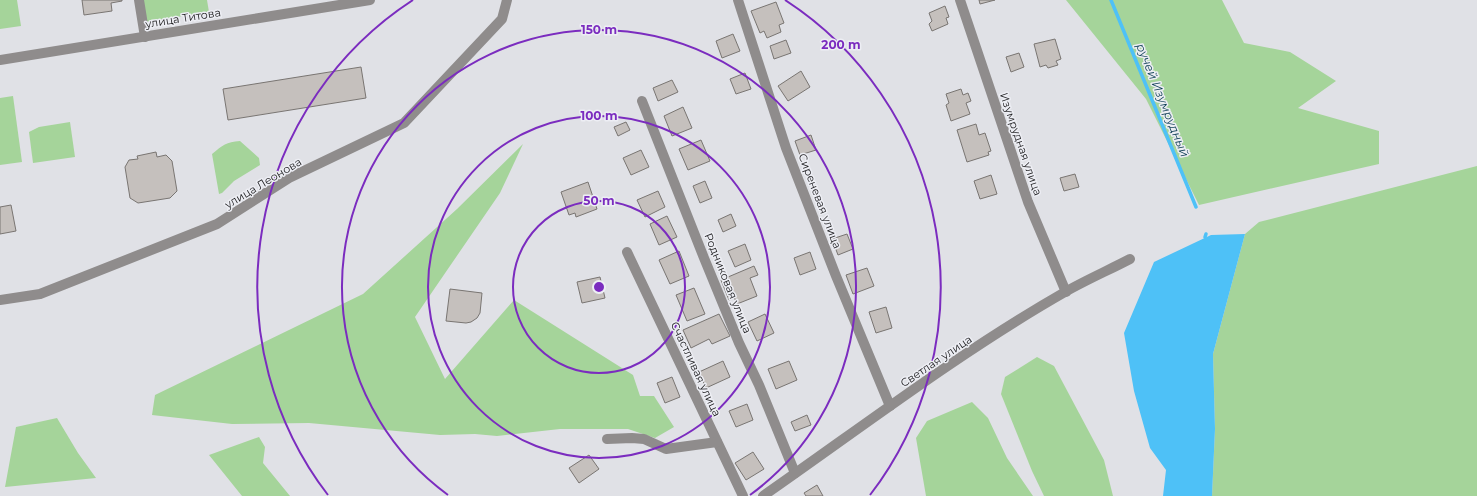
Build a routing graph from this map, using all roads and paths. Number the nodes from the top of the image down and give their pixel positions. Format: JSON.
{"nodes":[{"id":1,"x":138,"y":0,"type":"edge"},
{"id":2,"x":370,"y":0,"type":"edge"},
{"id":3,"x":507,"y":0,"type":"edge"},
{"id":4,"x":738,"y":0,"type":"edge"},
{"id":5,"x":960,"y":0,"type":"edge"},
{"id":6,"x":145,"y":37,"type":"junction"},
{"id":7,"x":0,"y":60,"type":"edge"},
{"id":8,"x":642,"y":101,"type":"dead end"},
{"id":9,"x":627,"y":252,"type":"dead end"},
{"id":10,"x":1130,"y":259,"type":"dead end"},
{"id":11,"x":1066,"y":292,"type":"junction"},
{"id":12,"x":0,"y":300,"type":"edge"},
{"id":13,"x":890,"y":406,"type":"junction"},
{"id":14,"x":607,"y":439,"type":"dead end"},
{"id":15,"x":717,"y":442,"type":"junction"},
{"id":16,"x":795,"y":473,"type":"junction"},
{"id":17,"x":743,"y":496,"type":"edge"},
{"id":18,"x":763,"y":496,"type":"edge"}],
"edges":[{"from":1,"to":6,"type":"street"},
{"from":2,"to":6,"type":"street","name":"улица Титова"},
{"from":3,"to":12,"type":"street","name":"улица Леонова"},
{"from":4,"to":13,"type":"street","name":"Сиреневая улица"},
{"from":5,"to":11,"type":"street","name":"Изумрудная улица"},
{"from":6,"to":7,"type":"street","name":"улица Титова"},
{"from":8,"to":16,"type":"street","name":"Родниковая улица"},
{"from":9,"to":15,"type":"street","name":"Счастливая улица"},
{"from":10,"to":11,"type":"street","name":"Светлая улица"},
{"from":11,"to":13,"type":"street","name":"Светлая улица"},
{"from":13,"to":16,"type":"street","name":"Светлая улица"},
{"from":14,"to":15,"type":"street"},
{"from":15,"to":17,"type":"street","name":"Счастливая улица"},
{"from":16,"to":18,"type":"street","name":"Светлая улица"}]}
